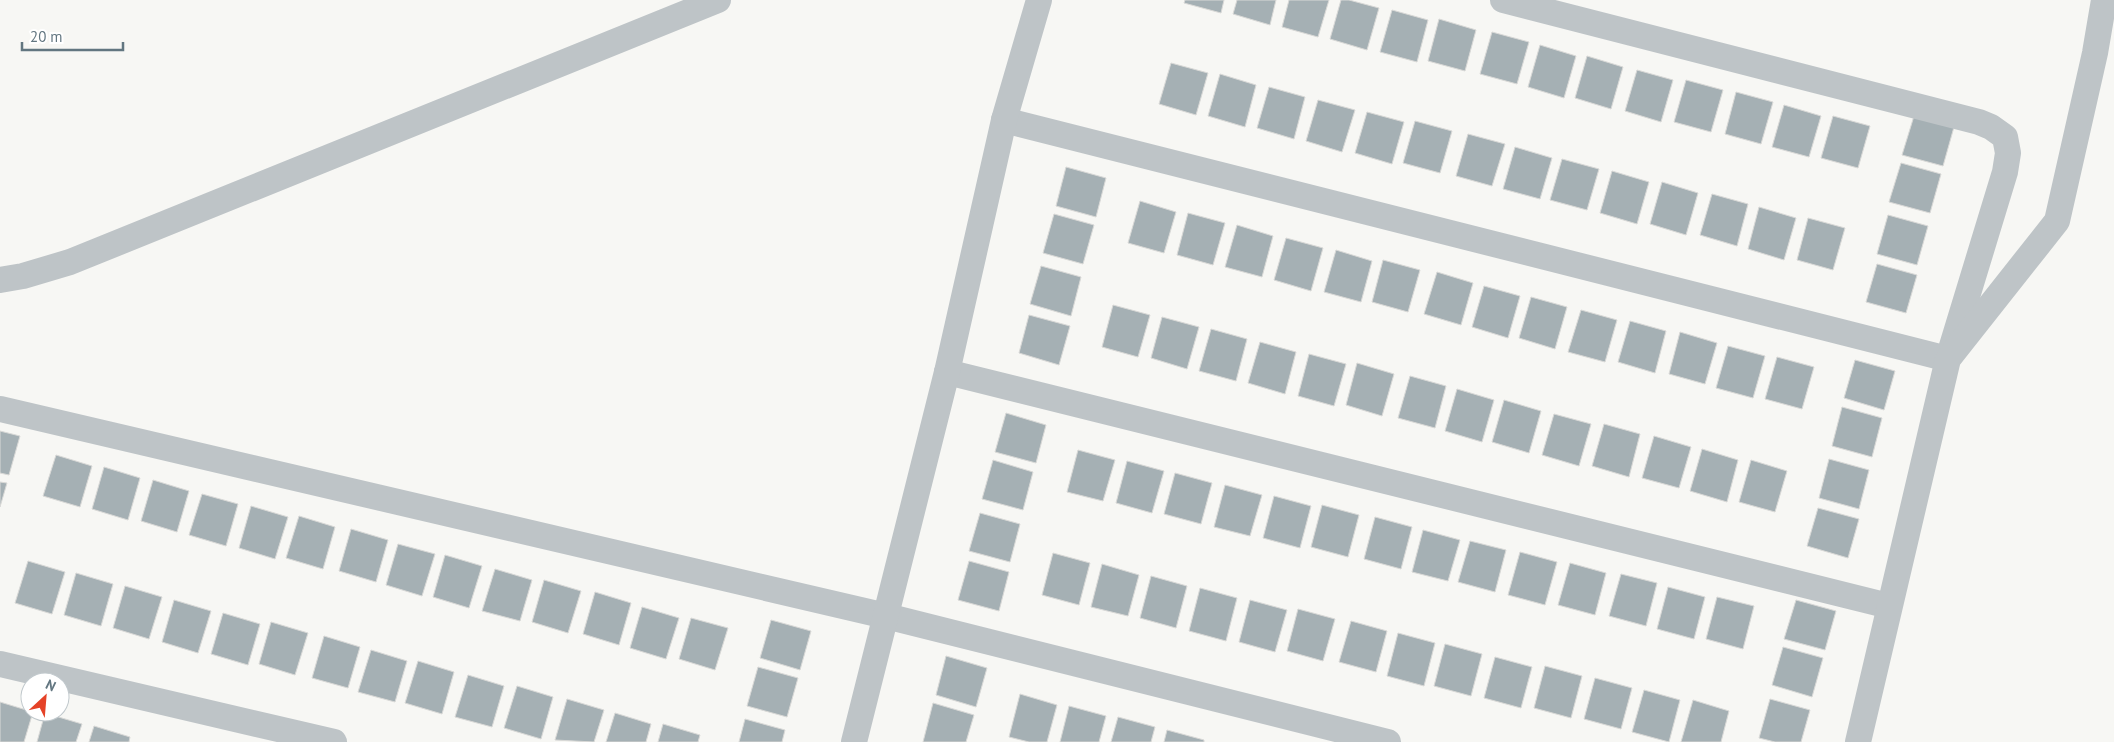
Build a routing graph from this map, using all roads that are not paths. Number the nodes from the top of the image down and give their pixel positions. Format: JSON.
{"nodes":[{"id":1,"x":718,"y":0,"type":"edge"},
{"id":2,"x":1039,"y":0,"type":"edge"},
{"id":3,"x":1503,"y":0,"type":"edge"},
{"id":4,"x":2104,"y":0,"type":"edge"},
{"id":5,"x":2105,"y":47,"type":"edge"},
{"id":6,"x":1004,"y":120,"type":"junction"},
{"id":7,"x":0,"y":280,"type":"edge"},
{"id":8,"x":1948,"y":359,"type":"junction"},
{"id":9,"x":947,"y":372,"type":"junction"},
{"id":10,"x":0,"y":409,"type":"edge"},
{"id":11,"x":1889,"y":606,"type":"junction"},
{"id":12,"x":886,"y":616,"type":"junction"},
{"id":13,"x":0,"y":664,"type":"edge"},
{"id":14,"x":334,"y":742,"type":"edge"},
{"id":15,"x":854,"y":742,"type":"edge"},
{"id":16,"x":1388,"y":742,"type":"edge"},
{"id":17,"x":1858,"y":742,"type":"edge"}],
"edges":[{"from":1,"to":7,"type":"street"},
{"from":2,"to":6,"type":"street"},
{"from":3,"to":8,"type":"street"},
{"from":4,"to":5,"type":"street"},
{"from":5,"to":8,"type":"street"},
{"from":6,"to":8,"type":"street"},
{"from":6,"to":9,"type":"street"},
{"from":8,"to":11,"type":"street"},
{"from":9,"to":11,"type":"street"},
{"from":9,"to":12,"type":"street"},
{"from":10,"to":12,"type":"street"},
{"from":11,"to":17,"type":"street"},
{"from":12,"to":15,"type":"street"},
{"from":12,"to":16,"type":"street"},
{"from":13,"to":14,"type":"street"}]}
